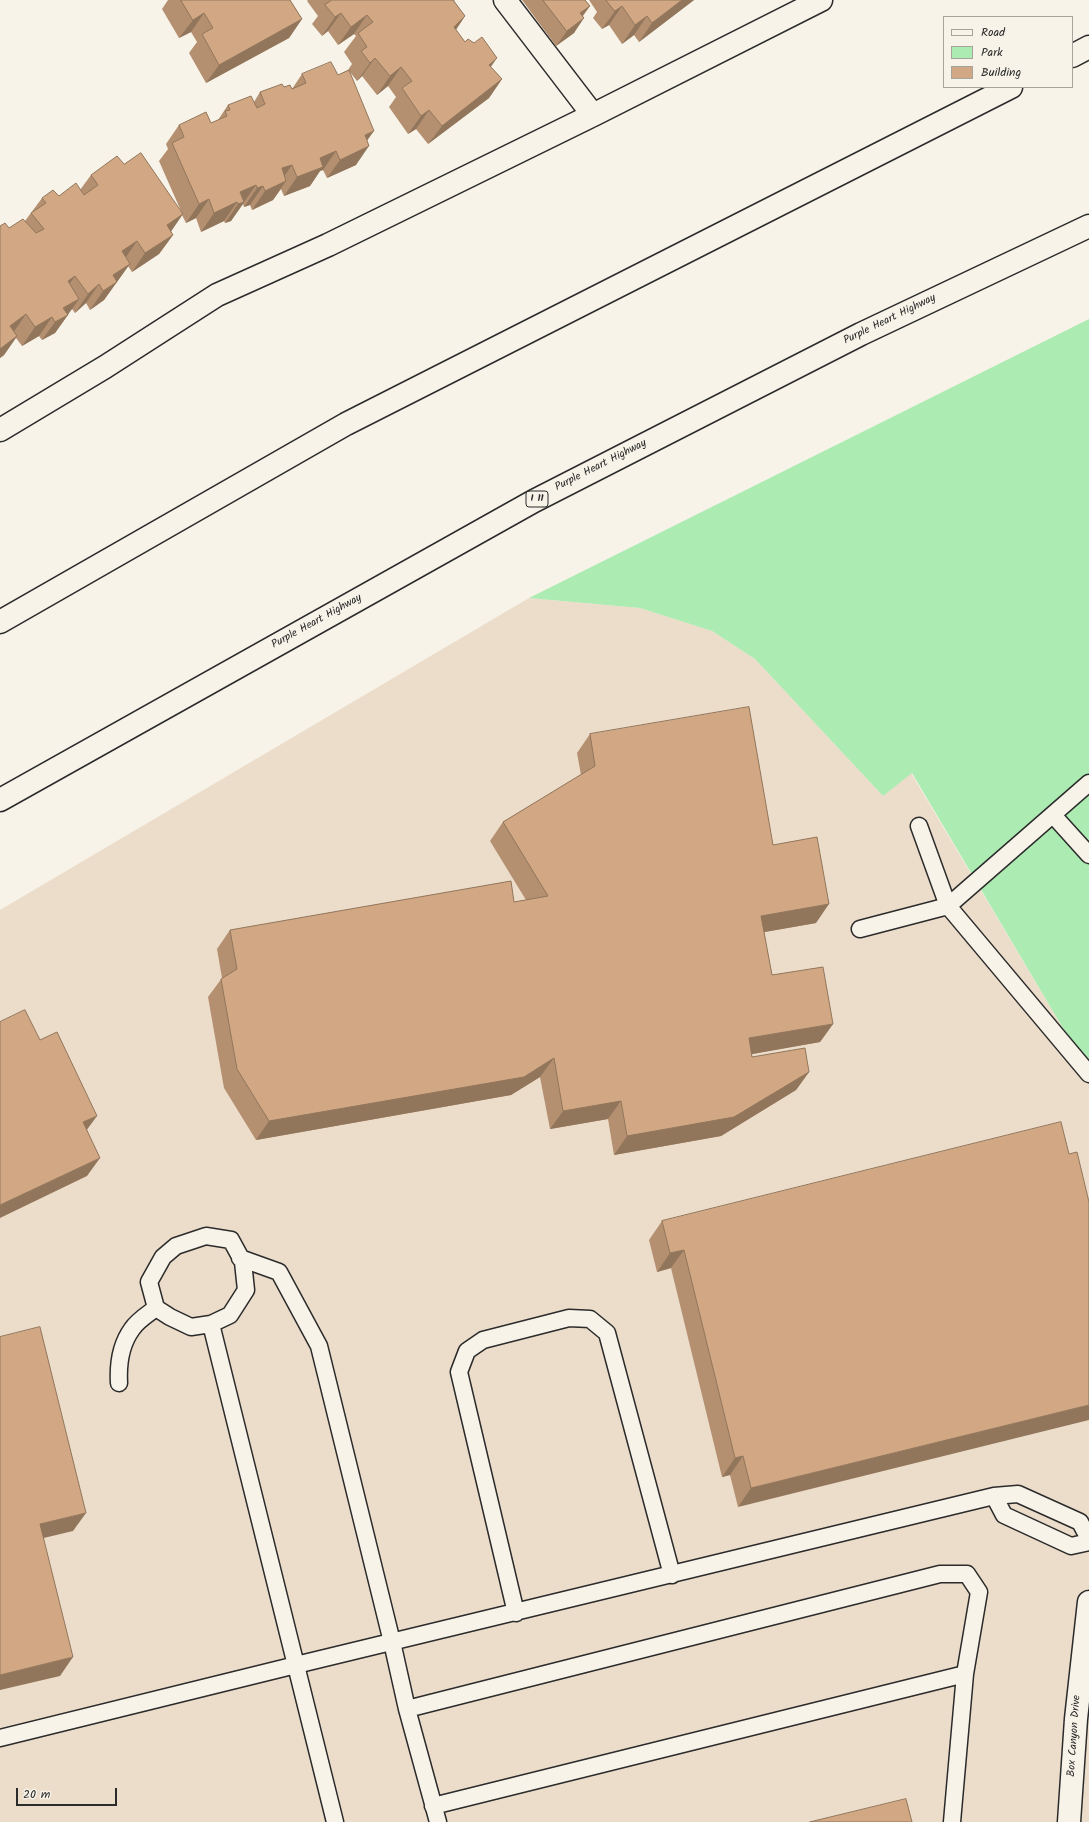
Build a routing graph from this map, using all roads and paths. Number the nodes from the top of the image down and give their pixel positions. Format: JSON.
{"nodes":[{"id":1,"x":505,"y":0,"type":"edge"},
{"id":2,"x":821,"y":0,"type":"edge"},
{"id":3,"x":1089,"y":47,"type":"edge"},
{"id":4,"x":1073,"y":55,"type":"edge"},
{"id":5,"x":1009,"y":88,"type":"edge"},
{"id":6,"x":592,"y":115,"type":"junction"},
{"id":7,"x":1089,"y":226,"type":"edge"},
{"id":8,"x":0,"y":430,"type":"edge"},
{"id":9,"x":0,"y":622,"type":"edge"},
{"id":10,"x":1089,"y":784,"type":"edge"},
{"id":11,"x":0,"y":800,"type":"edge"},
{"id":12,"x":1053,"y":815,"type":"junction"},
{"id":13,"x":919,"y":826,"type":"dead end"},
{"id":14,"x":1089,"y":855,"type":"edge"},
{"id":15,"x":948,"y":906,"type":"junction"},
{"id":16,"x":860,"y":929,"type":"dead end"},
{"id":17,"x":1089,"y":1074,"type":"edge"},
{"id":18,"x":240,"y":1258,"type":"junction"},
{"id":19,"x":156,"y":1308,"type":"junction"},
{"id":20,"x":211,"y":1324,"type":"junction"},
{"id":21,"x":119,"y":1383,"type":"dead end"},
{"id":22,"x":994,"y":1496,"type":"junction"},
{"id":23,"x":1089,"y":1539,"type":"edge"},
{"id":24,"x":1089,"y":1542,"type":"edge"},
{"id":25,"x":672,"y":1574,"type":"junction"},
{"id":26,"x":1089,"y":1602,"type":"edge"},
{"id":27,"x":516,"y":1612,"type":"junction"},
{"id":28,"x":392,"y":1642,"type":"junction"},
{"id":29,"x":296,"y":1665,"type":"junction"},
{"id":30,"x":965,"y":1674,"type":"junction"},
{"id":31,"x":407,"y":1709,"type":"junction"},
{"id":32,"x":0,"y":1738,"type":"edge"},
{"id":33,"x":433,"y":1806,"type":"junction"},
{"id":34,"x":335,"y":1822,"type":"edge"},
{"id":35,"x":438,"y":1822,"type":"edge"},
{"id":36,"x":952,"y":1822,"type":"edge"},
{"id":37,"x":1069,"y":1822,"type":"edge"}],
"edges":[{"from":1,"to":6,"type":"main road"},
{"from":2,"to":6,"type":"main road"},
{"from":3,"to":4,"type":"main road"},
{"from":5,"to":9,"type":"main road"},
{"from":6,"to":8,"type":"main road"},
{"from":7,"to":11,"type":"main road","name":"Purple Heart Highway","number":"I 11"},
{"from":10,"to":12,"type":"lane"},
{"from":12,"to":14,"type":"lane"},
{"from":12,"to":15,"type":"lane"},
{"from":13,"to":15,"type":"lane"},
{"from":15,"to":16,"type":"lane"},
{"from":15,"to":17,"type":"lane"},
{"from":18,"to":19,"type":"lane"},
{"from":18,"to":20,"type":"lane"},
{"from":18,"to":28,"type":"lane"},
{"from":19,"to":20,"type":"lane"},
{"from":19,"to":21,"type":"lane"},
{"from":20,"to":29,"type":"lane"},
{"from":22,"to":23,"type":"lane"},
{"from":22,"to":24,"type":"lane"},
{"from":22,"to":25,"type":"lane"},
{"from":25,"to":27,"type":"lane"},
{"from":25,"to":27,"type":"lane"},
{"from":26,"to":37,"type":"main road","name":"Box Canyon Drive"},
{"from":27,"to":28,"type":"lane"},
{"from":28,"to":29,"type":"lane"},
{"from":28,"to":31,"type":"lane"},
{"from":29,"to":32,"type":"lane"},
{"from":29,"to":34,"type":"lane"},
{"from":30,"to":31,"type":"lane"},
{"from":30,"to":33,"type":"lane"},
{"from":30,"to":36,"type":"lane"},
{"from":31,"to":33,"type":"lane"},
{"from":33,"to":35,"type":"lane"}]}
